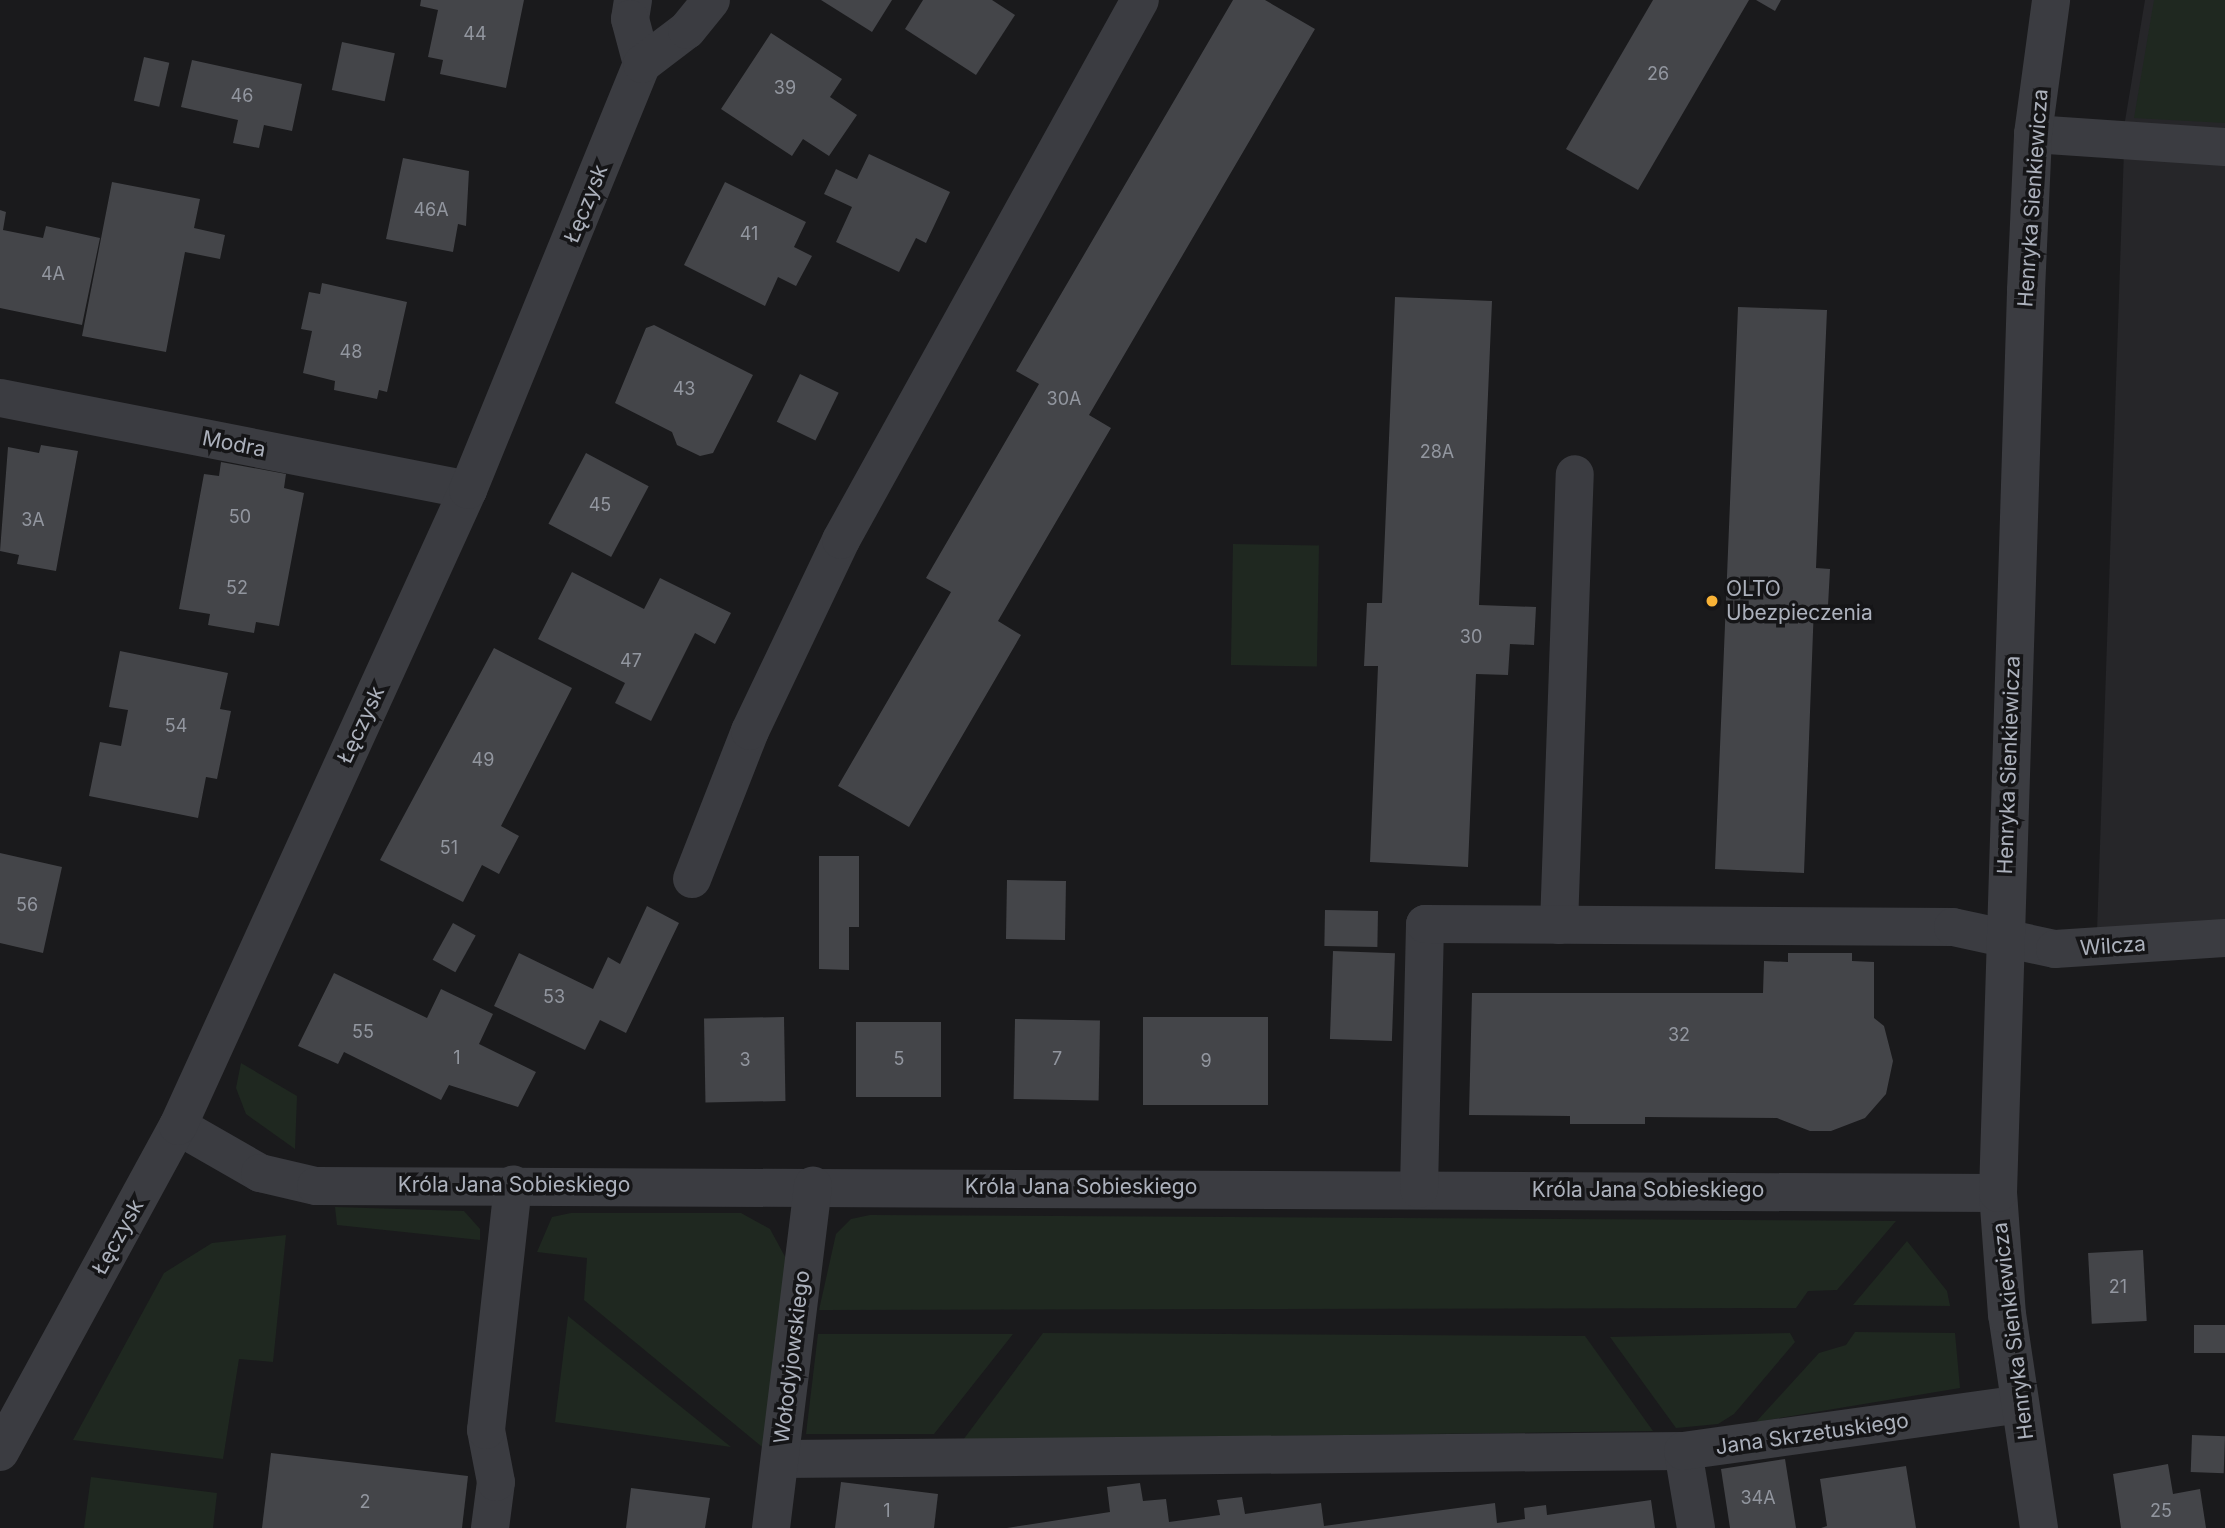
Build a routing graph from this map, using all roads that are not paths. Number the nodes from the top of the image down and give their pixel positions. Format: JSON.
{"nodes":[{"id":1,"x":634,"y":0,"type":"edge"},
{"id":2,"x":711,"y":0,"type":"edge"},
{"id":3,"x":1140,"y":0,"type":"edge"},
{"id":4,"x":2051,"y":0,"type":"edge"},
{"id":5,"x":642,"y":64,"type":"junction"},
{"id":6,"x":2033,"y":134,"type":"junction"},
{"id":7,"x":2225,"y":147,"type":"edge"},
{"id":8,"x":0,"y":398,"type":"edge"},
{"id":9,"x":1575,"y":474,"type":"dead end"},
{"id":10,"x":468,"y":490,"type":"junction"},
{"id":11,"x":692,"y":879,"type":"dead end"},
{"id":12,"x":1559,"y":925,"type":"junction"},
{"id":13,"x":2003,"y":937,"type":"junction"},
{"id":14,"x":2225,"y":939,"type":"edge"},
{"id":15,"x":178,"y":1126,"type":"junction"},
{"id":16,"x":513,"y":1184,"type":"junction"},
{"id":17,"x":813,"y":1186,"type":"junction"},
{"id":18,"x":1419,"y":1189,"type":"junction"},
{"id":19,"x":1998,"y":1193,"type":"junction"},
{"id":20,"x":2020,"y":1404,"type":"junction"},
{"id":21,"x":1683,"y":1451,"type":"junction"},
{"id":22,"x":0,"y":1452,"type":"edge"},
{"id":23,"x":780,"y":1459,"type":"junction"},
{"id":24,"x":490,"y":1528,"type":"edge"},
{"id":25,"x":771,"y":1528,"type":"edge"},
{"id":26,"x":1696,"y":1528,"type":"edge"},
{"id":27,"x":2039,"y":1528,"type":"edge"}],
"edges":[{"from":1,"to":5,"type":"street"},
{"from":2,"to":5,"type":"street"},
{"from":3,"to":11,"type":"street"},
{"from":4,"to":6,"type":"street","name":"Henryka Sienkiewicza"},
{"from":5,"to":10,"type":"street","name":"Łęczysk"},
{"from":6,"to":7,"type":"street"},
{"from":6,"to":13,"type":"street","name":"Henryka Sienkiewicza"},
{"from":8,"to":10,"type":"street","name":"Modra"},
{"from":9,"to":12,"type":"street"},
{"from":10,"to":15,"type":"street","name":"Łęczysk"},
{"from":12,"to":13,"type":"street","name":"Wilcza"},
{"from":12,"to":18,"type":"street","name":"Wilcza"},
{"from":13,"to":14,"type":"street","name":"Wilcza"},
{"from":13,"to":19,"type":"street","name":"Henryka Sienkiewicza"},
{"from":15,"to":16,"type":"street","name":"Króla Jana Sobieskiego"},
{"from":15,"to":22,"type":"street","name":"Łęczysk"},
{"from":16,"to":17,"type":"street","name":"Króla Jana Sobieskiego"},
{"from":16,"to":24,"type":"street"},
{"from":17,"to":18,"type":"street","name":"Króla Jana Sobieskiego"},
{"from":17,"to":23,"type":"street","name":"Wołodyjowskiego"},
{"from":18,"to":19,"type":"street","name":"Króla Jana Sobieskiego"},
{"from":19,"to":20,"type":"street","name":"Henryka Sienkiewicza"},
{"from":20,"to":21,"type":"street","name":"Jana Skrzetuskiego"},
{"from":20,"to":27,"type":"street","name":"Henryka Sienkiewicza"},
{"from":21,"to":23,"type":"street","name":"Jana Skrzetuskiego"},
{"from":21,"to":26,"type":"street"},
{"from":23,"to":25,"type":"street","name":"Wołodyjowskiego"}]}
